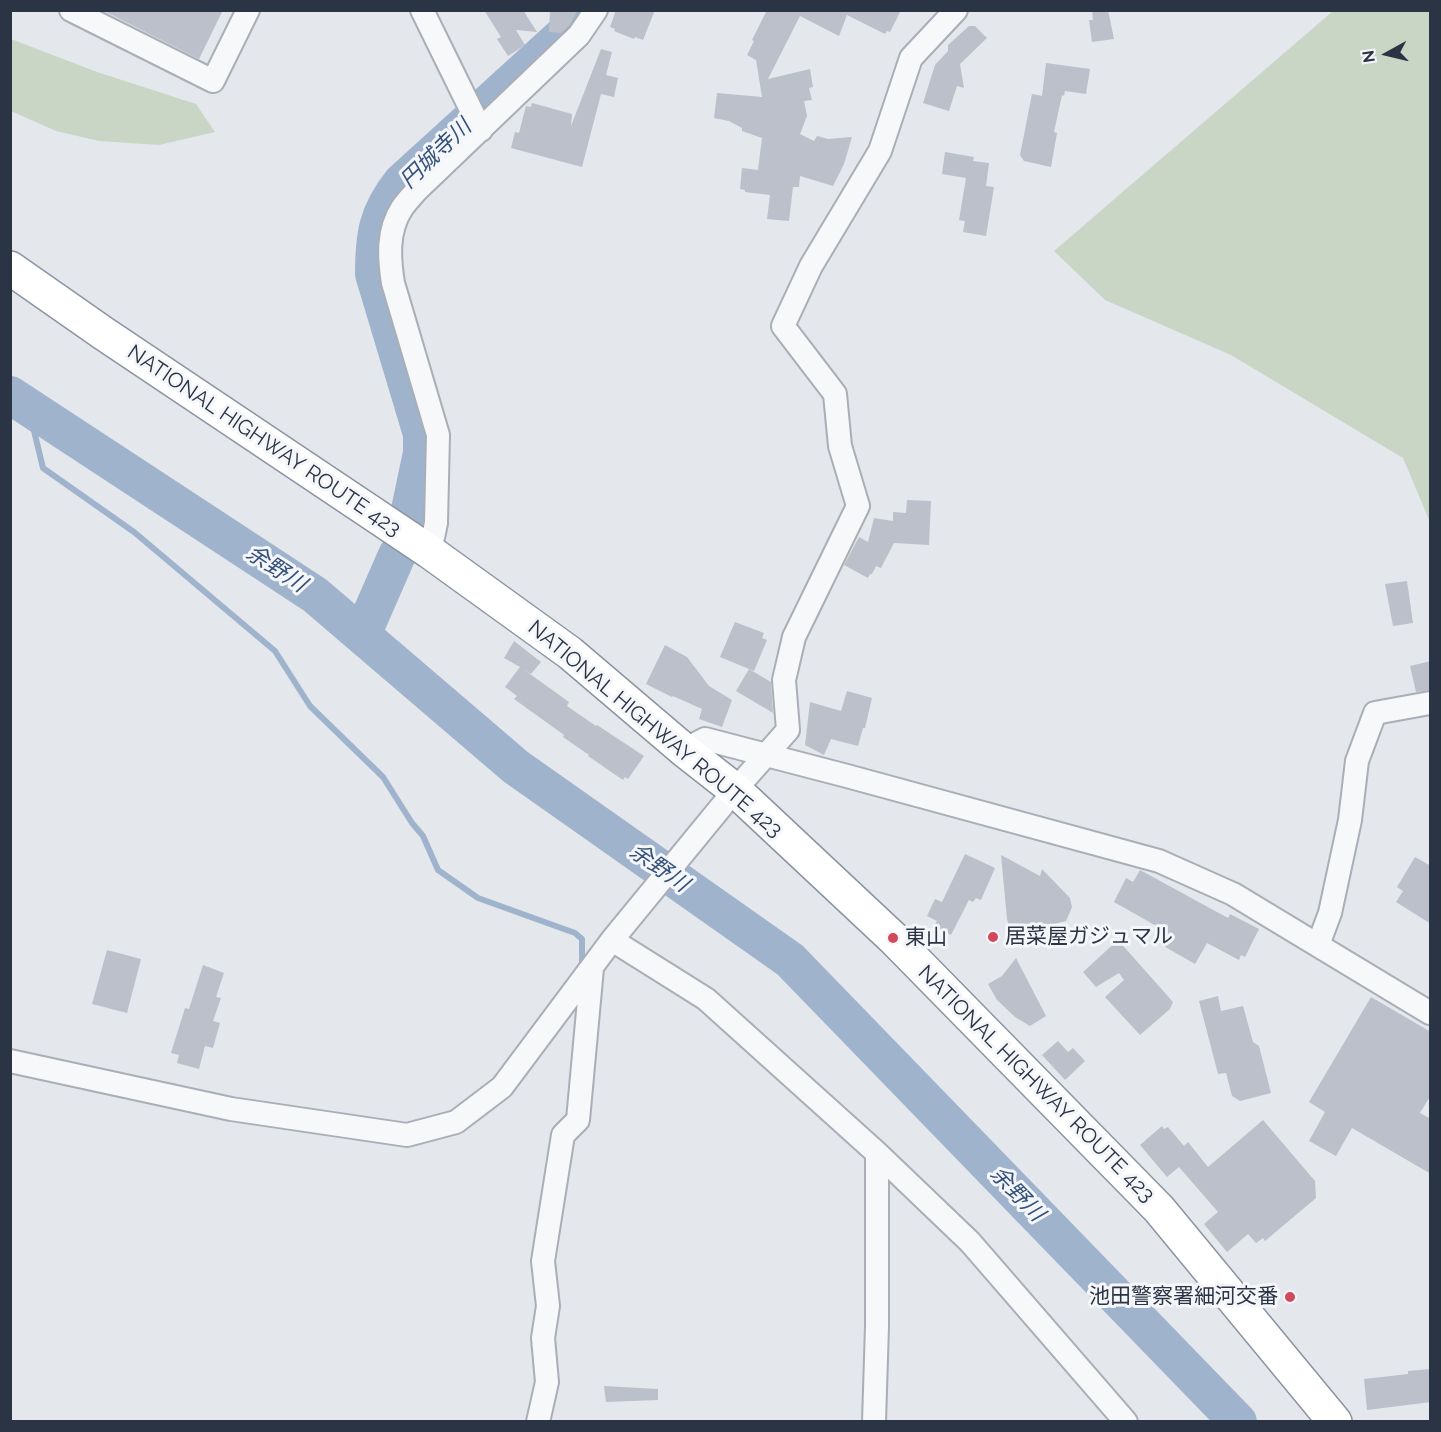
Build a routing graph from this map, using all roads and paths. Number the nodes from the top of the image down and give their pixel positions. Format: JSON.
{"nodes":[{"id":1,"x":71,"y":10,"type":"edge"},
{"id":2,"x":248,"y":10,"type":"edge"},
{"id":3,"x":422,"y":10,"type":"edge"},
{"id":4,"x":596,"y":10,"type":"edge"},
{"id":5,"x":956,"y":10,"type":"edge"},
{"id":6,"x":481,"y":130,"type":"junction"},
{"id":7,"x":10,"y":268,"type":"edge"},
{"id":8,"x":430,"y":552,"type":"junction"},
{"id":9,"x":1431,"y":703,"type":"edge"},
{"id":10,"x":684,"y":750,"type":"junction"},
{"id":11,"x":766,"y":754,"type":"junction"},
{"id":12,"x":735,"y":790,"type":"junction"},
{"id":13,"x":617,"y":935,"type":"junction"},
{"id":14,"x":1318,"y":945,"type":"junction"},
{"id":15,"x":592,"y":968,"type":"junction"},
{"id":16,"x":1431,"y":1013,"type":"edge"},
{"id":17,"x":10,"y":1060,"type":"edge"},
{"id":18,"x":876,"y":1153,"type":"junction"},
{"id":19,"x":538,"y":1422,"type":"edge"},
{"id":20,"x":874,"y":1422,"type":"edge"},
{"id":21,"x":1126,"y":1422,"type":"edge"},
{"id":22,"x":1335,"y":1422,"type":"edge"}],
"edges":[{"from":1,"to":2,"type":"street"},
{"from":3,"to":6,"type":"street"},
{"from":4,"to":6,"type":"street"},
{"from":5,"to":11,"type":"street"},
{"from":6,"to":8,"type":"street"},
{"from":7,"to":8,"type":"highway","name":"NATIONAL HIGHWAY ROUTE 423"},
{"from":8,"to":10,"type":"highway","name":"NATIONAL HIGHWAY ROUTE 423"},
{"from":9,"to":14,"type":"street"},
{"from":10,"to":11,"type":"street"},
{"from":10,"to":12,"type":"highway","name":"NATIONAL HIGHWAY ROUTE 423"},
{"from":11,"to":12,"type":"street"},
{"from":11,"to":14,"type":"street"},
{"from":12,"to":13,"type":"street"},
{"from":12,"to":22,"type":"highway","name":"NATIONAL HIGHWAY ROUTE 423"},
{"from":13,"to":15,"type":"street"},
{"from":13,"to":18,"type":"street"},
{"from":14,"to":16,"type":"street"},
{"from":15,"to":17,"type":"street"},
{"from":15,"to":19,"type":"street"},
{"from":18,"to":20,"type":"street"},
{"from":18,"to":21,"type":"street"}]}
